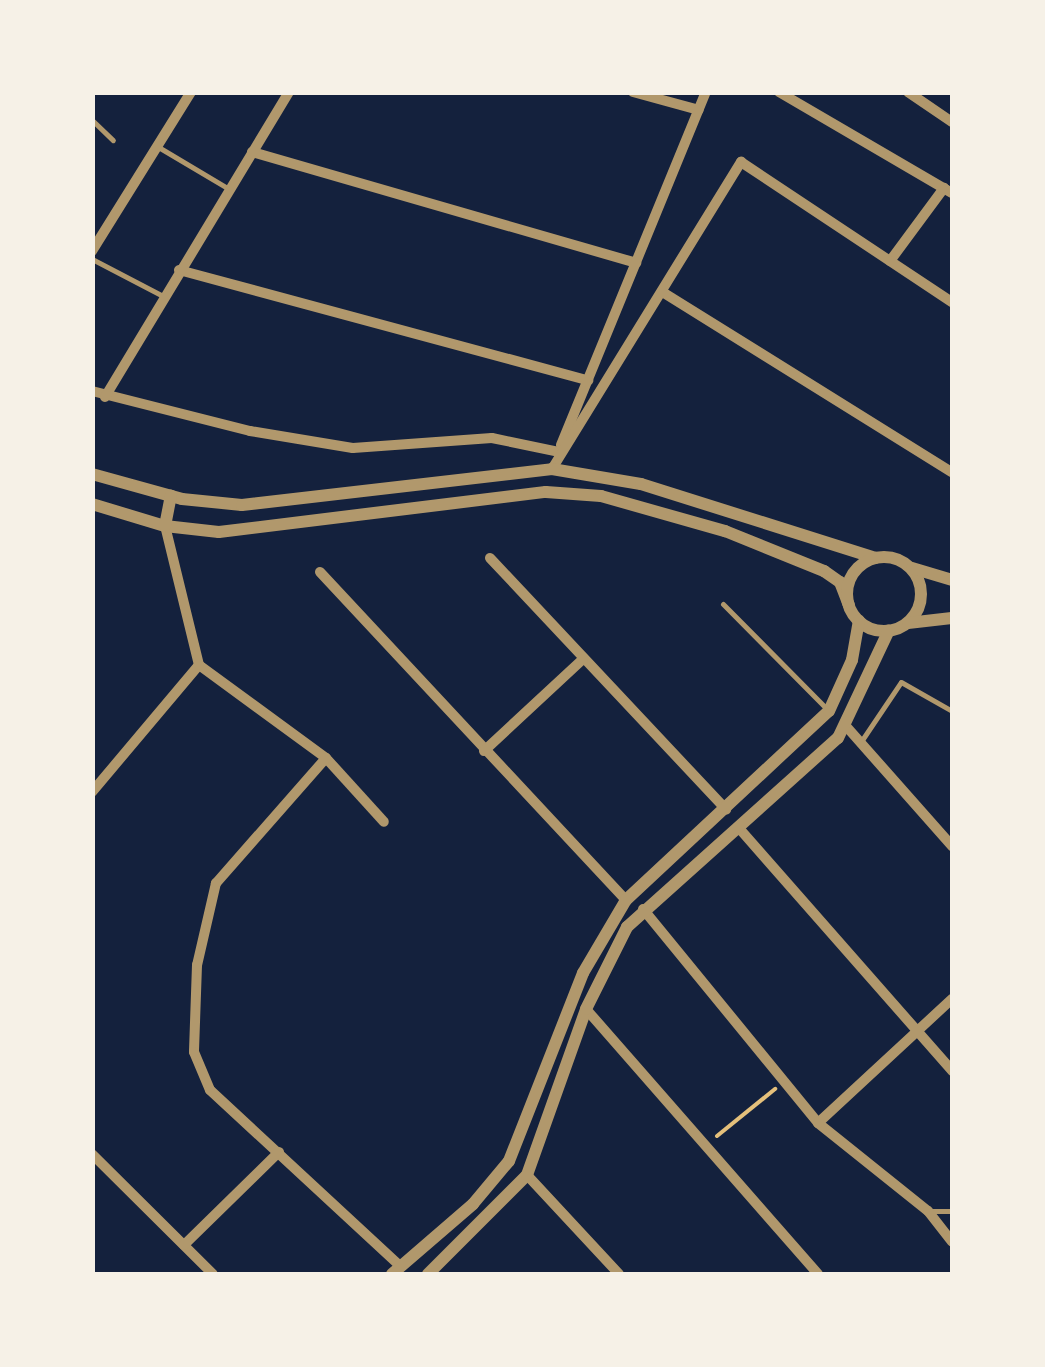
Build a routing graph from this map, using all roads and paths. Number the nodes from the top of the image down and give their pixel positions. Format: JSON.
{"nodes":[{"id":1,"x":190,"y":92,"type":"edge"},
{"id":2,"x":289,"y":92,"type":"edge"},
{"id":3,"x":633,"y":92,"type":"edge"},
{"id":4,"x":706,"y":92,"type":"edge"},
{"id":5,"x":779,"y":92,"type":"edge"},
{"id":6,"x":908,"y":92,"type":"edge"},
{"id":7,"x":699,"y":110,"type":"junction"},
{"id":8,"x":92,"y":120,"type":"edge"},
{"id":9,"x":952,"y":122,"type":"edge"},
{"id":10,"x":113,"y":140,"type":"dead end"},
{"id":11,"x":157,"y":146,"type":"junction"},
{"id":12,"x":252,"y":152,"type":"junction"},
{"id":13,"x":229,"y":189,"type":"junction"},
{"id":14,"x":948,"y":191,"type":"edge"},
{"id":15,"x":92,"y":251,"type":"edge"},
{"id":16,"x":92,"y":259,"type":"edge"},
{"id":17,"x":890,"y":260,"type":"junction"},
{"id":18,"x":636,"y":263,"type":"junction"},
{"id":19,"x":179,"y":270,"type":"junction"},
{"id":20,"x":664,"y":292,"type":"junction"},
{"id":21,"x":163,"y":296,"type":"junction"},
{"id":22,"x":952,"y":302,"type":"edge"},
{"id":23,"x":588,"y":380,"type":"junction"},
{"id":24,"x":92,"y":392,"type":"edge"},
{"id":25,"x":105,"y":397,"type":"junction"},
{"id":26,"x":558,"y":452,"type":"junction"},
{"id":27,"x":552,"y":469,"type":"junction"},
{"id":28,"x":952,"y":472,"type":"edge"},
{"id":29,"x":92,"y":474,"type":"edge"},
{"id":30,"x":546,"y":492,"type":"junction"},
{"id":31,"x":172,"y":496,"type":"junction"},
{"id":32,"x":92,"y":504,"type":"edge"},
{"id":33,"x":165,"y":526,"type":"junction"},
{"id":34,"x":490,"y":558,"type":"dead end"},
{"id":35,"x":876,"y":558,"type":"junction"},
{"id":36,"x":911,"y":568,"type":"junction"},
{"id":37,"x":320,"y":572,"type":"dead end"},
{"id":38,"x":952,"y":580,"type":"edge"},
{"id":39,"x":723,"y":604,"type":"dead end"},
{"id":40,"x":849,"y":605,"type":"junction"},
{"id":41,"x":952,"y":618,"type":"edge"},
{"id":42,"x":859,"y":620,"type":"junction"},
{"id":43,"x":906,"y":624,"type":"junction"},
{"id":44,"x":889,"y":630,"type":"junction"},
{"id":45,"x":583,"y":659,"type":"junction"},
{"id":46,"x":199,"y":664,"type":"junction"},
{"id":47,"x":828,"y":710,"type":"junction"},
{"id":48,"x":952,"y":711,"type":"edge"},
{"id":49,"x":845,"y":725,"type":"junction"},
{"id":50,"x":860,"y":744,"type":"junction"},
{"id":51,"x":484,"y":751,"type":"junction"},
{"id":52,"x":326,"y":758,"type":"junction"},
{"id":53,"x":92,"y":792,"type":"edge"},
{"id":54,"x":726,"y":809,"type":"junction"},
{"id":55,"x":384,"y":822,"type":"dead end"},
{"id":56,"x":738,"y":827,"type":"junction"},
{"id":57,"x":952,"y":846,"type":"edge"},
{"id":58,"x":626,"y":900,"type":"junction"},
{"id":59,"x":643,"y":910,"type":"junction"},
{"id":60,"x":952,"y":999,"type":"edge"},
{"id":61,"x":586,"y":1010,"type":"junction"},
{"id":62,"x":916,"y":1030,"type":"junction"},
{"id":63,"x":952,"y":1071,"type":"edge"},
{"id":64,"x":784,"y":1082,"type":"junction"},
{"id":65,"x":818,"y":1124,"type":"junction"},
{"id":66,"x":706,"y":1146,"type":"junction"},
{"id":67,"x":279,"y":1152,"type":"junction"},
{"id":68,"x":92,"y":1154,"type":"edge"},
{"id":69,"x":509,"y":1161,"type":"junction"},
{"id":70,"x":527,"y":1175,"type":"junction"},
{"id":71,"x":928,"y":1210,"type":"junction"},
{"id":72,"x":952,"y":1212,"type":"edge"},
{"id":73,"x":952,"y":1242,"type":"edge"},
{"id":74,"x":184,"y":1245,"type":"junction"},
{"id":75,"x":396,"y":1271,"type":"edge"},
{"id":76,"x":435,"y":1272,"type":"edge"},
{"id":77,"x":213,"y":1274,"type":"edge"},
{"id":78,"x":620,"y":1274,"type":"edge"},
{"id":79,"x":818,"y":1274,"type":"edge"}],
"edges":[{"from":1,"to":11,"type":"street"},
{"from":2,"to":12,"type":"street"},
{"from":3,"to":7,"type":"street"},
{"from":4,"to":7,"type":"street"},
{"from":5,"to":14,"type":"street"},
{"from":6,"to":9,"type":"street"},
{"from":7,"to":18,"type":"street"},
{"from":8,"to":10,"type":"lane"},
{"from":11,"to":13,"type":"lane"},
{"from":11,"to":15,"type":"street"},
{"from":12,"to":13,"type":"street"},
{"from":12,"to":18,"type":"street"},
{"from":13,"to":19,"type":"street"},
{"from":14,"to":17,"type":"street"},
{"from":16,"to":21,"type":"lane"},
{"from":17,"to":20,"type":"street"},
{"from":17,"to":22,"type":"street"},
{"from":18,"to":23,"type":"street"},
{"from":19,"to":21,"type":"street"},
{"from":19,"to":23,"type":"street"},
{"from":20,"to":27,"type":"street"},
{"from":20,"to":28,"type":"street"},
{"from":21,"to":25,"type":"street"},
{"from":23,"to":26,"type":"street"},
{"from":24,"to":25,"type":"street"},
{"from":25,"to":26,"type":"street"},
{"from":26,"to":27,"type":"street"},
{"from":27,"to":30,"type":"street"},
{"from":27,"to":31,"type":"street"},
{"from":27,"to":35,"type":"street"},
{"from":29,"to":31,"type":"street"},
{"from":30,"to":33,"type":"street"},
{"from":30,"to":40,"type":"street"},
{"from":31,"to":33,"type":"street"},
{"from":32,"to":33,"type":"street"},
{"from":33,"to":46,"type":"street"},
{"from":34,"to":45,"type":"street"},
{"from":35,"to":36,"type":"street"},
{"from":35,"to":40,"type":"street"},
{"from":36,"to":38,"type":"street"},
{"from":36,"to":43,"type":"street"},
{"from":37,"to":51,"type":"street"},
{"from":39,"to":47,"type":"lane"},
{"from":40,"to":42,"type":"street"},
{"from":41,"to":43,"type":"street"},
{"from":42,"to":44,"type":"street"},
{"from":42,"to":47,"type":"street"},
{"from":43,"to":44,"type":"street"},
{"from":44,"to":49,"type":"street"},
{"from":45,"to":51,"type":"street"},
{"from":45,"to":54,"type":"street"},
{"from":46,"to":52,"type":"street"},
{"from":46,"to":53,"type":"street"},
{"from":47,"to":54,"type":"street"},
{"from":48,"to":50,"type":"lane"},
{"from":49,"to":50,"type":"street"},
{"from":49,"to":56,"type":"street"},
{"from":50,"to":57,"type":"street"},
{"from":51,"to":58,"type":"street"},
{"from":52,"to":55,"type":"street"},
{"from":52,"to":67,"type":"street"},
{"from":54,"to":58,"type":"street"},
{"from":56,"to":59,"type":"street"},
{"from":56,"to":62,"type":"street"},
{"from":58,"to":69,"type":"street"},
{"from":59,"to":61,"type":"street"},
{"from":59,"to":64,"type":"street"},
{"from":60,"to":62,"type":"street"},
{"from":61,"to":66,"type":"street"},
{"from":61,"to":70,"type":"street"},
{"from":62,"to":63,"type":"street"},
{"from":62,"to":65,"type":"street"},
{"from":64,"to":65,"type":"street"},
{"from":64,"to":66,"type":"path"},
{"from":65,"to":71,"type":"street"},
{"from":66,"to":79,"type":"street"},
{"from":67,"to":74,"type":"street"},
{"from":67,"to":75,"type":"street"},
{"from":68,"to":74,"type":"street"},
{"from":69,"to":70,"type":"street"},
{"from":69,"to":75,"type":"street"},
{"from":70,"to":76,"type":"street"},
{"from":70,"to":78,"type":"street"},
{"from":71,"to":72,"type":"lane"},
{"from":71,"to":73,"type":"street"},
{"from":74,"to":77,"type":"street"}]}
